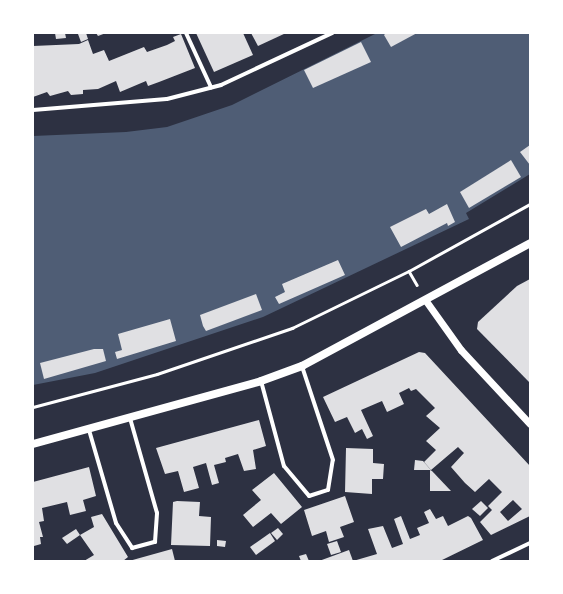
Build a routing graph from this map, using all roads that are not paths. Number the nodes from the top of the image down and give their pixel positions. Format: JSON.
{"nodes":[{"id":1,"x":186,"y":33,"type":"edge"},
{"id":2,"x":332,"y":33,"type":"edge"},
{"id":3,"x":211,"y":87,"type":"junction"},
{"id":4,"x":33,"y":110,"type":"edge"},
{"id":5,"x":530,"y":243,"type":"edge"},
{"id":6,"x":426,"y":301,"type":"junction"},
{"id":7,"x":302,"y":366,"type":"junction"},
{"id":8,"x":261,"y":381,"type":"junction"},
{"id":9,"x":130,"y":418,"type":"junction"},
{"id":10,"x":530,"y":424,"type":"edge"},
{"id":11,"x":89,"y":430,"type":"junction"},
{"id":12,"x":33,"y":444,"type":"edge"},
{"id":13,"x":530,"y":543,"type":"edge"},
{"id":14,"x":492,"y":561,"type":"edge"}],
"edges":[{"from":1,"to":3,"type":"street"},
{"from":2,"to":3,"type":"street"},
{"from":3,"to":4,"type":"street"},
{"from":5,"to":6,"type":"main road"},
{"from":6,"to":7,"type":"main road"},
{"from":6,"to":10,"type":"street"},
{"from":7,"to":8,"type":"main road"},
{"from":7,"to":8,"type":"street"},
{"from":8,"to":9,"type":"main road"},
{"from":9,"to":11,"type":"main road"},
{"from":9,"to":11,"type":"street"},
{"from":11,"to":12,"type":"main road"},
{"from":13,"to":14,"type":"street"}]}
